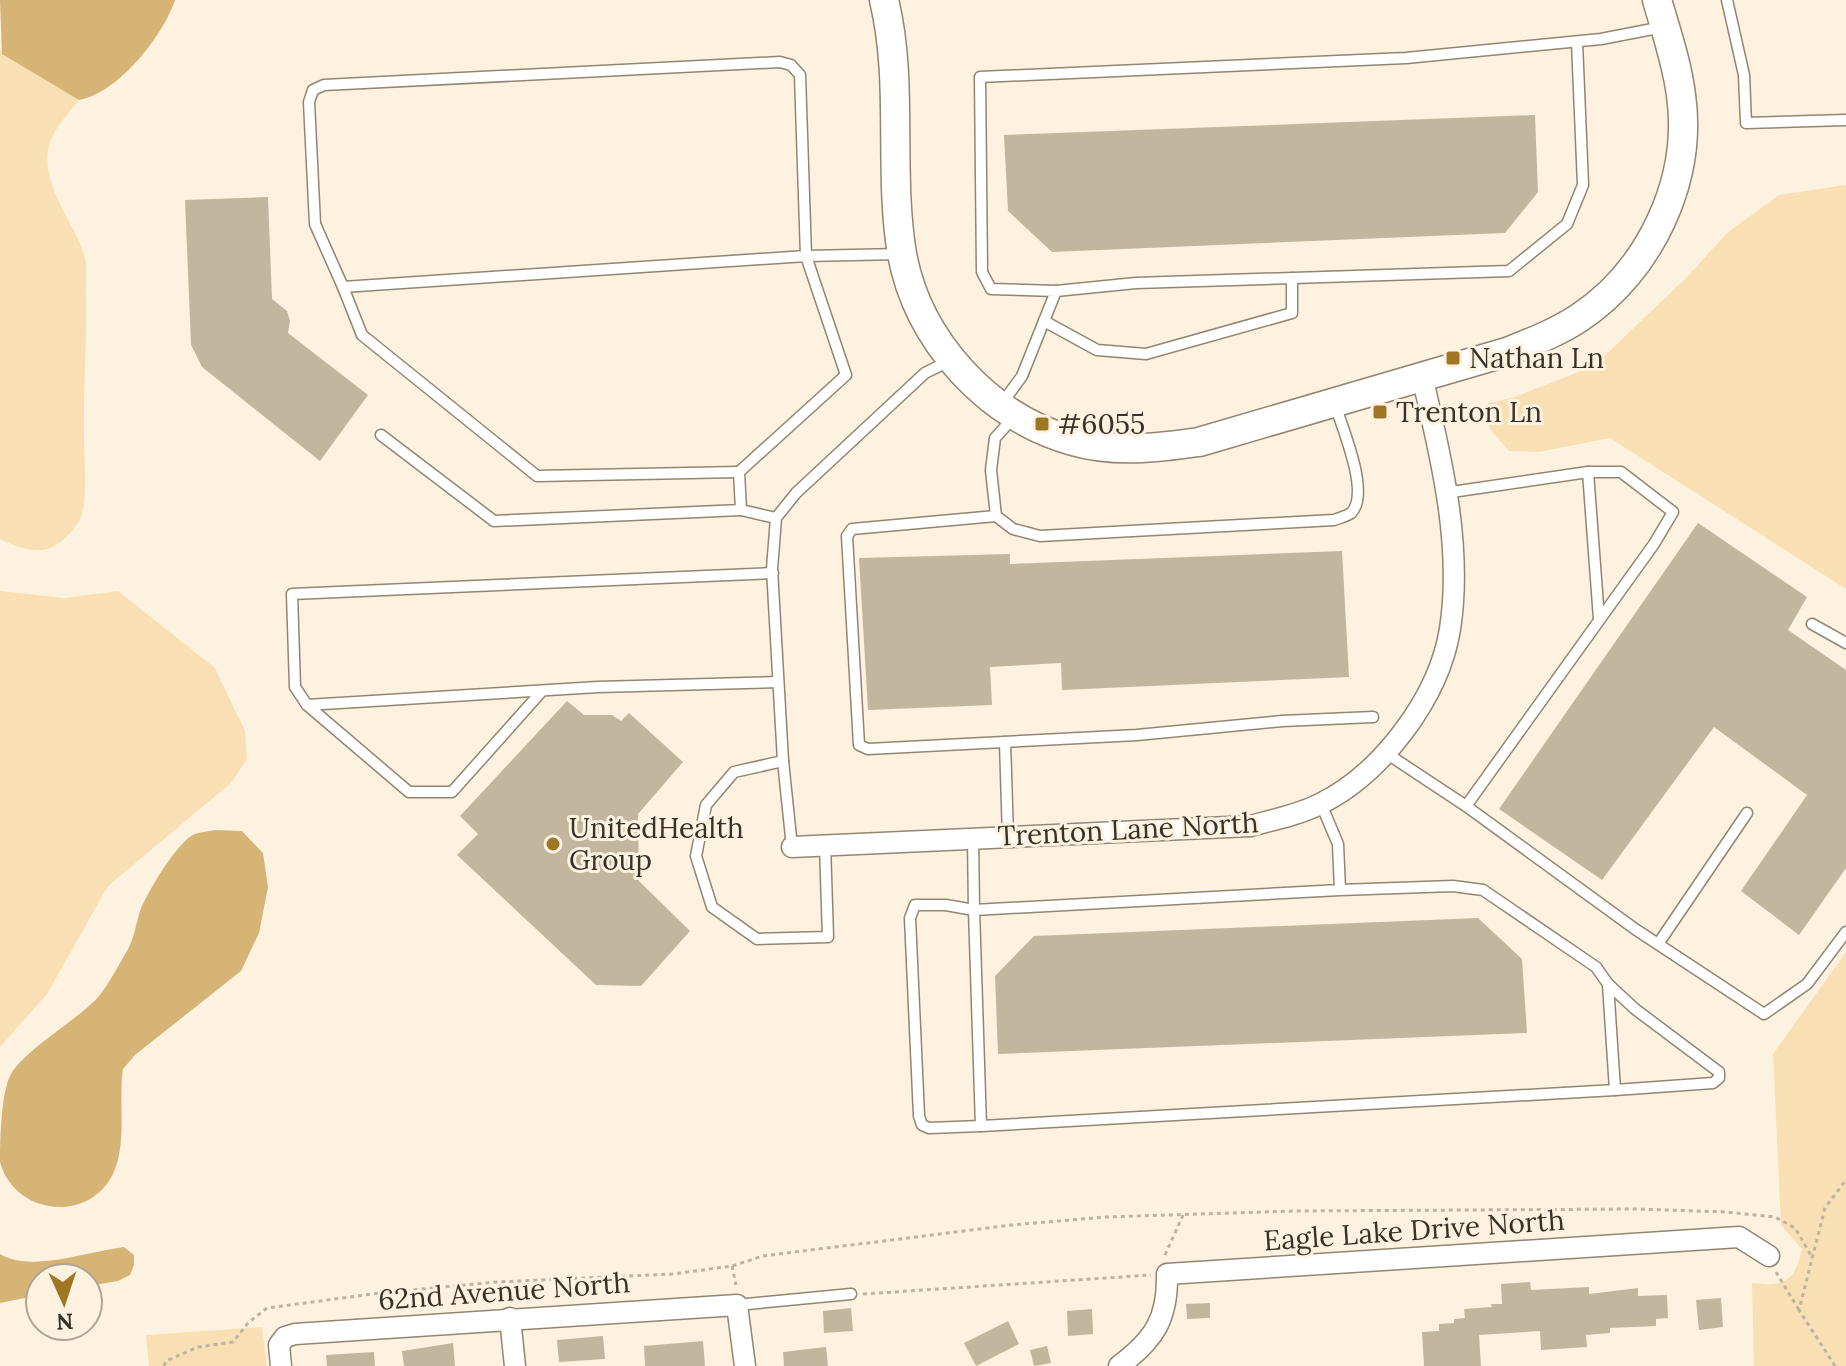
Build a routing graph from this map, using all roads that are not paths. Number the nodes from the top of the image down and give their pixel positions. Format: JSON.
{"nodes":[{"id":1,"x":884,"y":0,"type":"edge"},
{"id":2,"x":1727,"y":0,"type":"edge"},
{"id":3,"x":1661,"y":13,"type":"edge"},
{"id":4,"x":1577,"y":42,"type":"junction"},
{"id":5,"x":1846,"y":120,"type":"edge"},
{"id":6,"x":902,"y":254,"type":"junction"},
{"id":7,"x":806,"y":256,"type":"junction"},
{"id":8,"x":1292,"y":278,"type":"junction"},
{"id":9,"x":343,"y":287,"type":"junction"},
{"id":10,"x":1056,"y":291,"type":"junction"},
{"id":11,"x":1044,"y":321,"type":"junction"},
{"id":12,"x":951,"y":360,"type":"junction"},
{"id":13,"x":1422,"y":376,"type":"junction"},
{"id":14,"x":1334,"y":402,"type":"junction"},
{"id":15,"x":1008,"y":411,"type":"junction"},
{"id":16,"x":381,"y":435,"type":"dead end"},
{"id":17,"x":739,"y":472,"type":"junction"},
{"id":18,"x":1588,"y":472,"type":"junction"},
{"id":19,"x":1445,"y":493,"type":"junction"},
{"id":20,"x":741,"y":510,"type":"junction"},
{"id":21,"x":996,"y":516,"type":"junction"},
{"id":22,"x":776,"y":518,"type":"junction"},
{"id":23,"x":773,"y":573,"type":"junction"},
{"id":24,"x":1599,"y":619,"type":"junction"},
{"id":25,"x":1812,"y":624,"type":"dead end"},
{"id":26,"x":1846,"y":643,"type":"edge"},
{"id":27,"x":778,"y":682,"type":"junction"},
{"id":28,"x":542,"y":691,"type":"junction"},
{"id":29,"x":307,"y":705,"type":"junction"},
{"id":30,"x":1373,"y":717,"type":"dead end"},
{"id":31,"x":1005,"y":742,"type":"junction"},
{"id":32,"x":1386,"y":753,"type":"junction"},
{"id":33,"x":783,"y":761,"type":"junction"},
{"id":34,"x":1321,"y":804,"type":"junction"},
{"id":35,"x":1466,"y":806,"type":"junction"},
{"id":36,"x":1747,"y":813,"type":"dead end"},
{"id":37,"x":1008,"y":837,"type":"junction"},
{"id":38,"x":973,"y":838,"type":"junction"},
{"id":39,"x":825,"y":845,"type":"junction"},
{"id":40,"x":792,"y":847,"type":"joint"},
{"id":41,"x":1340,"y":890,"type":"junction"},
{"id":42,"x":974,"y":910,"type":"junction"},
{"id":43,"x":1846,"y":932,"type":"edge"},
{"id":44,"x":1658,"y":944,"type":"junction"},
{"id":45,"x":1608,"y":984,"type":"junction"},
{"id":46,"x":1615,"y":1090,"type":"junction"},
{"id":47,"x":981,"y":1126,"type":"junction"},
{"id":48,"x":1769,"y":1256,"type":"road end"},
{"id":49,"x":851,"y":1294,"type":"road end"},
{"id":50,"x":737,"y":1305,"type":"junction"},
{"id":51,"x":510,"y":1318,"type":"junction"},
{"id":52,"x":280,"y":1356,"type":"edge"},
{"id":53,"x":515,"y":1366,"type":"edge"},
{"id":54,"x":745,"y":1366,"type":"edge"},
{"id":55,"x":1119,"y":1366,"type":"edge"}],
"edges":[{"from":1,"to":6,"type":"street"},
{"from":2,"to":5,"type":"lane"},
{"from":3,"to":4,"type":"lane"},
{"from":3,"to":13,"type":"street"},
{"from":4,"to":8,"type":"lane"},
{"from":4,"to":10,"type":"lane"},
{"from":6,"to":7,"type":"lane"},
{"from":6,"to":12,"type":"street"},
{"from":7,"to":9,"type":"lane"},
{"from":7,"to":9,"type":"lane"},
{"from":7,"to":17,"type":"lane"},
{"from":8,"to":10,"type":"lane"},
{"from":8,"to":11,"type":"lane"},
{"from":9,"to":17,"type":"lane"},
{"from":10,"to":11,"type":"lane"},
{"from":11,"to":15,"type":"lane"},
{"from":12,"to":15,"type":"street"},
{"from":12,"to":22,"type":"lane"},
{"from":13,"to":14,"type":"street"},
{"from":13,"to":19,"type":"street","name":"Trenton Lane North"},
{"from":14,"to":15,"type":"street"},
{"from":14,"to":21,"type":"lane"},
{"from":15,"to":21,"type":"lane"},
{"from":16,"to":20,"type":"lane"},
{"from":17,"to":20,"type":"lane"},
{"from":18,"to":19,"type":"lane"},
{"from":18,"to":24,"type":"lane"},
{"from":18,"to":24,"type":"lane"},
{"from":19,"to":32,"type":"street","name":"Trenton Lane North"},
{"from":20,"to":22,"type":"lane"},
{"from":21,"to":31,"type":"lane"},
{"from":22,"to":23,"type":"lane"},
{"from":23,"to":27,"type":"lane"},
{"from":23,"to":29,"type":"lane"},
{"from":24,"to":35,"type":"lane"},
{"from":25,"to":26,"type":"lane"},
{"from":27,"to":28,"type":"lane"},
{"from":27,"to":33,"type":"lane"},
{"from":28,"to":29,"type":"lane"},
{"from":28,"to":29,"type":"lane"},
{"from":30,"to":31,"type":"lane"},
{"from":31,"to":37,"type":"lane"},
{"from":32,"to":34,"type":"street","name":"Trenton Lane North"},
{"from":32,"to":35,"type":"lane"},
{"from":33,"to":39,"type":"lane"},
{"from":33,"to":40,"type":"lane"},
{"from":34,"to":37,"type":"street","name":"Trenton Lane North"},
{"from":34,"to":41,"type":"lane"},
{"from":35,"to":44,"type":"lane"},
{"from":36,"to":44,"type":"lane"},
{"from":37,"to":38,"type":"street","name":"Trenton Lane North"},
{"from":38,"to":39,"type":"street","name":"Trenton Lane North"},
{"from":38,"to":42,"type":"lane"},
{"from":39,"to":40,"type":"street","name":"Trenton Lane North"},
{"from":41,"to":42,"type":"lane"},
{"from":41,"to":45,"type":"lane"},
{"from":42,"to":47,"type":"lane"},
{"from":42,"to":47,"type":"lane"},
{"from":43,"to":44,"type":"lane"},
{"from":45,"to":46,"type":"lane"},
{"from":45,"to":46,"type":"lane"},
{"from":46,"to":47,"type":"lane"},
{"from":48,"to":55,"type":"street","name":"Eagle Lake Drive North"},
{"from":49,"to":50,"type":"lane"},
{"from":50,"to":51,"type":"street","name":"62nd Avenue North"},
{"from":50,"to":54,"type":"street"},
{"from":51,"to":52,"type":"street","name":"62nd Avenue North"},
{"from":51,"to":53,"type":"street"}]}
